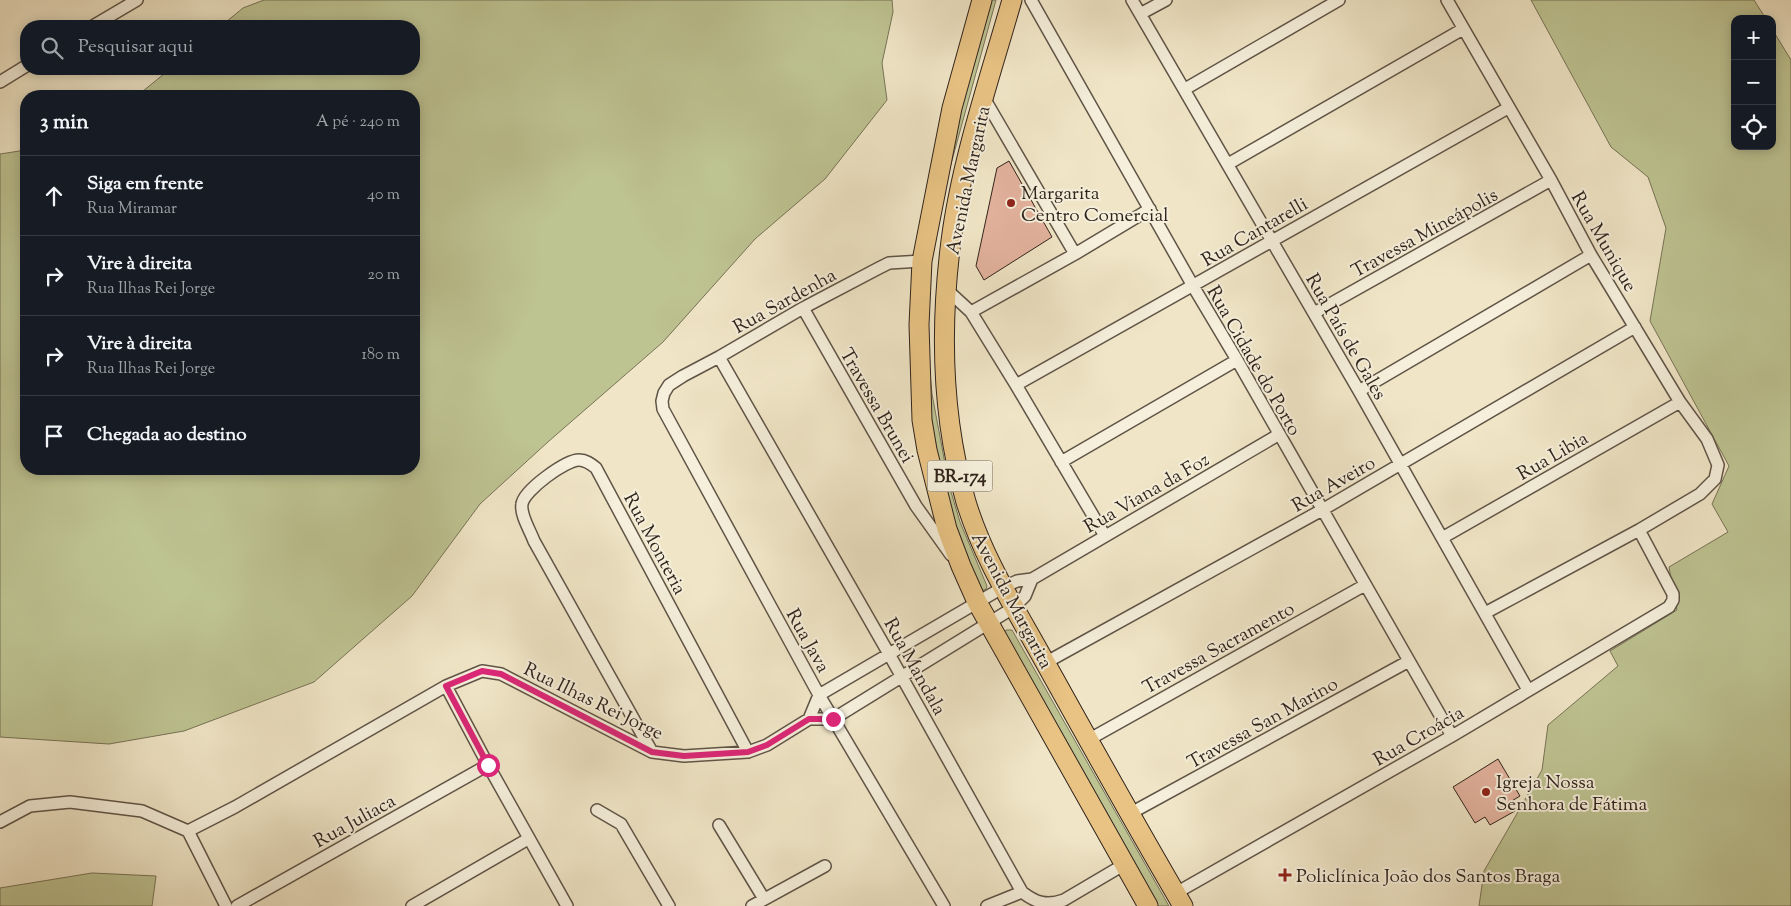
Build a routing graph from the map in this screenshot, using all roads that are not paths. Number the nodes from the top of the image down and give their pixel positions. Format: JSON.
{"nodes":[{"id":1,"x":137,"y":0,"type":"edge"},
{"id":2,"x":982,"y":0,"type":"edge"},
{"id":3,"x":1012,"y":0,"type":"edge"},
{"id":4,"x":1031,"y":0,"type":"edge"},
{"id":5,"x":1132,"y":0,"type":"edge"},
{"id":6,"x":1166,"y":0,"type":"edge"},
{"id":7,"x":1339,"y":0,"type":"edge"},
{"id":8,"x":1447,"y":0,"type":"edge"},
{"id":9,"x":1140,"y":14,"type":"junction"},
{"id":10,"x":103,"y":20,"type":"edge"},
{"id":11,"x":1463,"y":29,"type":"junction"},
{"id":12,"x":20,"y":70,"type":"edge"},
{"id":13,"x":0,"y":82,"type":"edge"},
{"id":14,"x":1185,"y":89,"type":"junction"},
{"id":15,"x":984,"y":98,"type":"junction"},
{"id":16,"x":1508,"y":108,"type":"junction"},
{"id":17,"x":1228,"y":164,"type":"junction"},
{"id":18,"x":1551,"y":180,"type":"junction"},
{"id":19,"x":1150,"y":209,"type":"junction"},
{"id":20,"x":1272,"y":240,"type":"junction"},
{"id":21,"x":1075,"y":254,"type":"junction"},
{"id":22,"x":1591,"y":255,"type":"junction"},
{"id":23,"x":922,"y":261,"type":"junction"},
{"id":24,"x":1193,"y":286,"type":"junction"},
{"id":25,"x":946,"y":289,"type":"junction"},
{"id":26,"x":803,"y":308,"type":"junction"},
{"id":27,"x":971,"y":312,"type":"junction"},
{"id":28,"x":1314,"y":313,"type":"junction"},
{"id":29,"x":1635,"y":327,"type":"junction"},
{"id":30,"x":719,"y":357,"type":"junction"},
{"id":31,"x":1237,"y":360,"type":"junction"},
{"id":32,"x":669,"y":385,"type":"joint"},
{"id":33,"x":1016,"y":385,"type":"junction"},
{"id":34,"x":1359,"y":391,"type":"junction"},
{"id":35,"x":1680,"y":402,"type":"junction"},
{"id":36,"x":1278,"y":435,"type":"junction"},
{"id":37,"x":1061,"y":462,"type":"junction"},
{"id":38,"x":1400,"y":465,"type":"junction"},
{"id":39,"x":1322,"y":510,"type":"junction"},
{"id":40,"x":1639,"y":530,"type":"junction"},
{"id":41,"x":1106,"y":536,"type":"junction"},
{"id":42,"x":1442,"y":538,"type":"junction"},
{"id":43,"x":960,"y":566,"type":"junction"},
{"id":44,"x":1032,"y":579,"type":"junction"},
{"id":45,"x":1365,"y":584,"type":"junction"},
{"id":46,"x":1002,"y":588,"type":"junction"},
{"id":47,"x":977,"y":602,"type":"junction"},
{"id":48,"x":1013,"y":608,"type":"junction"},
{"id":49,"x":1485,"y":614,"type":"junction"},
{"id":50,"x":989,"y":623,"type":"junction"},
{"id":51,"x":890,"y":654,"type":"junction"},
{"id":52,"x":1409,"y":661,"type":"junction"},
{"id":53,"x":1045,"y":663,"type":"junction"},
{"id":54,"x":903,"y":677,"type":"junction"},
{"id":55,"x":446,"y":686,"type":"junction"},
{"id":56,"x":1528,"y":690,"type":"junction"},
{"id":57,"x":820,"y":695,"type":"junction"},
{"id":58,"x":809,"y":719,"type":"junction"},
{"id":59,"x":833,"y":719,"type":"junction"},
{"id":60,"x":1452,"y":736,"type":"junction"},
{"id":61,"x":1088,"y":740,"type":"junction"},
{"id":62,"x":652,"y":752,"type":"junction"},
{"id":63,"x":748,"y":752,"type":"junction"},
{"id":64,"x":488,"y":765,"type":"junction"},
{"id":65,"x":597,"y":810,"type":"dead end"},
{"id":66,"x":1131,"y":813,"type":"junction"},
{"id":67,"x":0,"y":822,"type":"edge"},
{"id":68,"x":719,"y":825,"type":"dead end"},
{"id":69,"x":188,"y":831,"type":"junction"},
{"id":70,"x":528,"y":838,"type":"junction"},
{"id":71,"x":1125,"y":864,"type":"junction"},
{"id":72,"x":825,"y":866,"type":"dead end"},
{"id":73,"x":1022,"y":892,"type":"junction"},
{"id":74,"x":764,"y":899,"type":"junction"},
{"id":75,"x":1179,"y":900,"type":"edge"},
{"id":76,"x":226,"y":906,"type":"edge"},
{"id":77,"x":237,"y":906,"type":"edge"},
{"id":78,"x":412,"y":906,"type":"edge"},
{"id":79,"x":566,"y":906,"type":"edge"},
{"id":80,"x":669,"y":906,"type":"edge"},
{"id":81,"x":752,"y":906,"type":"edge"},
{"id":82,"x":944,"y":906,"type":"edge"},
{"id":83,"x":986,"y":906,"type":"edge"},
{"id":84,"x":1148,"y":906,"type":"edge"}],
"edges":[{"from":1,"to":10,"type":"street"},
{"from":2,"to":23,"type":"main road","name":"Avenida Margarita","number":"BR-174"},
{"from":3,"to":15,"type":"main road","name":"Avenida Margarita","number":"BR-174"},
{"from":4,"to":19,"type":"street","name":"Rua Cidade do Porto"},
{"from":5,"to":9,"type":"street","name":"Rua País de Gales"},
{"from":6,"to":9,"type":"street"},
{"from":7,"to":14,"type":"street"},
{"from":8,"to":11,"type":"street","name":"Rua Munique"},
{"from":9,"to":14,"type":"street","name":"Rua País de Gales"},
{"from":11,"to":16,"type":"street","name":"Rua Munique"},
{"from":11,"to":17,"type":"street"},
{"from":12,"to":13,"type":"street"},
{"from":14,"to":17,"type":"street","name":"Rua País de Gales"},
{"from":15,"to":21,"type":"street"},
{"from":15,"to":25,"type":"main road","name":"Avenida Margarita","number":"BR-174"},
{"from":16,"to":18,"type":"street","name":"Rua Munique"},
{"from":16,"to":20,"type":"street","name":"Rua Cantarelli"},
{"from":17,"to":20,"type":"street","name":"Rua País de Gales"},
{"from":18,"to":22,"type":"street","name":"Rua Munique"},
{"from":18,"to":28,"type":"street","name":"Travessa Mineápolis"},
{"from":19,"to":21,"type":"street"},
{"from":19,"to":24,"type":"street","name":"Rua Cidade do Porto"},
{"from":20,"to":24,"type":"street","name":"Rua Cantarelli"},
{"from":20,"to":28,"type":"street","name":"Rua País de Gales"},
{"from":21,"to":27,"type":"street"},
{"from":22,"to":29,"type":"street","name":"Rua Munique"},
{"from":22,"to":34,"type":"street"},
{"from":23,"to":26,"type":"street","name":"Rua Sardenha"},
{"from":23,"to":43,"type":"main road","name":"Avenida Margarita","number":"BR-174"},
{"from":24,"to":31,"type":"street","name":"Rua Cidade do Porto"},
{"from":24,"to":33,"type":"street","name":"Rua Cantarelli"},
{"from":25,"to":27,"type":"street"},
{"from":25,"to":46,"type":"main road","name":"Avenida Margarita","number":"BR-174"},
{"from":26,"to":30,"type":"street","name":"Rua Sardenha"},
{"from":26,"to":43,"type":"street","name":"Travessa Brunei"},
{"from":27,"to":33,"type":"street"},
{"from":28,"to":34,"type":"street","name":"Rua País de Gales"},
{"from":29,"to":35,"type":"street","name":"Rua Munique"},
{"from":29,"to":38,"type":"street","name":"Rua Aveiro"},
{"from":30,"to":32,"type":"street","name":"Rua Sardenha"},
{"from":30,"to":51,"type":"street","name":"Rua Mandala"},
{"from":31,"to":36,"type":"street","name":"Rua Cidade do Porto"},
{"from":31,"to":37,"type":"street"},
{"from":32,"to":57,"type":"street","name":"Rua Java"},
{"from":33,"to":37,"type":"street"},
{"from":34,"to":38,"type":"street","name":"Rua País de Gales"},
{"from":35,"to":40,"type":"street","name":"Rua Munique"},
{"from":35,"to":42,"type":"street","name":"Rua Libia"},
{"from":36,"to":39,"type":"street","name":"Rua Cidade do Porto"},
{"from":36,"to":41,"type":"street","name":"Rua Viana da Foz"},
{"from":37,"to":41,"type":"street"},
{"from":38,"to":39,"type":"street","name":"Rua Aveiro"},
{"from":38,"to":42,"type":"street","name":"Rua País de Gales"},
{"from":39,"to":45,"type":"street","name":"Rua Cidade do Porto"},
{"from":39,"to":53,"type":"street","name":"Rua Aveiro"},
{"from":40,"to":49,"type":"street","name":"Rua Munique"},
{"from":40,"to":56,"type":"street","name":"Rua Croácia"},
{"from":41,"to":44,"type":"street","name":"Rua Viana da Foz"},
{"from":42,"to":49,"type":"street","name":"Rua País de Gales"},
{"from":43,"to":47,"type":"main road","name":"Avenida Margarita","number":"BR-174"},
{"from":44,"to":46,"type":"street","name":"Rua Viana da Foz"},
{"from":44,"to":48,"type":"street"},
{"from":45,"to":52,"type":"street","name":"Rua Cidade do Porto"},
{"from":45,"to":61,"type":"street","name":"Travessa Sacramento"},
{"from":46,"to":47,"type":"street"},
{"from":46,"to":48,"type":"main road","name":"Avenida Margarita","number":"BR-174"},
{"from":47,"to":50,"type":"main road","name":"Avenida Margarita","number":"BR-174"},
{"from":47,"to":51,"type":"street"},
{"from":48,"to":50,"type":"street"},
{"from":48,"to":53,"type":"main road","name":"Avenida Margarita","number":"BR-174"},
{"from":49,"to":56,"type":"street","name":"Rua País de Gales"},
{"from":50,"to":54,"type":"street"},
{"from":50,"to":71,"type":"main road","name":"Avenida Margarita","number":"BR-174"},
{"from":51,"to":54,"type":"street","name":"Rua Mandala"},
{"from":51,"to":57,"type":"street"},
{"from":52,"to":60,"type":"street","name":"Rua Cidade do Porto"},
{"from":52,"to":66,"type":"street","name":"Travessa San Marino"},
{"from":53,"to":61,"type":"main road","name":"Avenida Margarita","number":"BR-174"},
{"from":54,"to":59,"type":"street"},
{"from":54,"to":73,"type":"street","name":"Rua Mandala"},
{"from":55,"to":62,"type":"street","name":"Rua Ilhas Rei Jorge"},
{"from":55,"to":64,"type":"street"},
{"from":55,"to":69,"type":"street","name":"Rua Ilhas Rei Jorge"},
{"from":56,"to":60,"type":"street","name":"Rua Croácia"},
{"from":57,"to":58,"type":"street"},
{"from":57,"to":59,"type":"street","name":"Rua Java"},
{"from":58,"to":59,"type":"street"},
{"from":58,"to":63,"type":"street","name":"Rua Ilhas Rei Jorge"},
{"from":59,"to":82,"type":"street","name":"Rua Java"},
{"from":60,"to":75,"type":"street","name":"Rua Croácia"},
{"from":61,"to":66,"type":"main road","name":"Avenida Margarita","number":"BR-174"},
{"from":62,"to":63,"type":"street","name":"Rua Ilhas Rei Jorge"},
{"from":62,"to":63,"type":"street","name":"Rua Monteria"},
{"from":64,"to":70,"type":"street"},
{"from":64,"to":77,"type":"street","name":"Rua Juliaca"},
{"from":65,"to":80,"type":"street"},
{"from":66,"to":75,"type":"main road","name":"Avenida Margarita","number":"BR-174"},
{"from":67,"to":69,"type":"street"},
{"from":68,"to":74,"type":"street"},
{"from":69,"to":76,"type":"street"},
{"from":70,"to":78,"type":"street"},
{"from":70,"to":79,"type":"street"},
{"from":71,"to":73,"type":"street"},
{"from":71,"to":84,"type":"main road","name":"Avenida Margarita","number":"BR-174"},
{"from":72,"to":74,"type":"street"},
{"from":73,"to":83,"type":"street"},
{"from":74,"to":81,"type":"street"}]}
